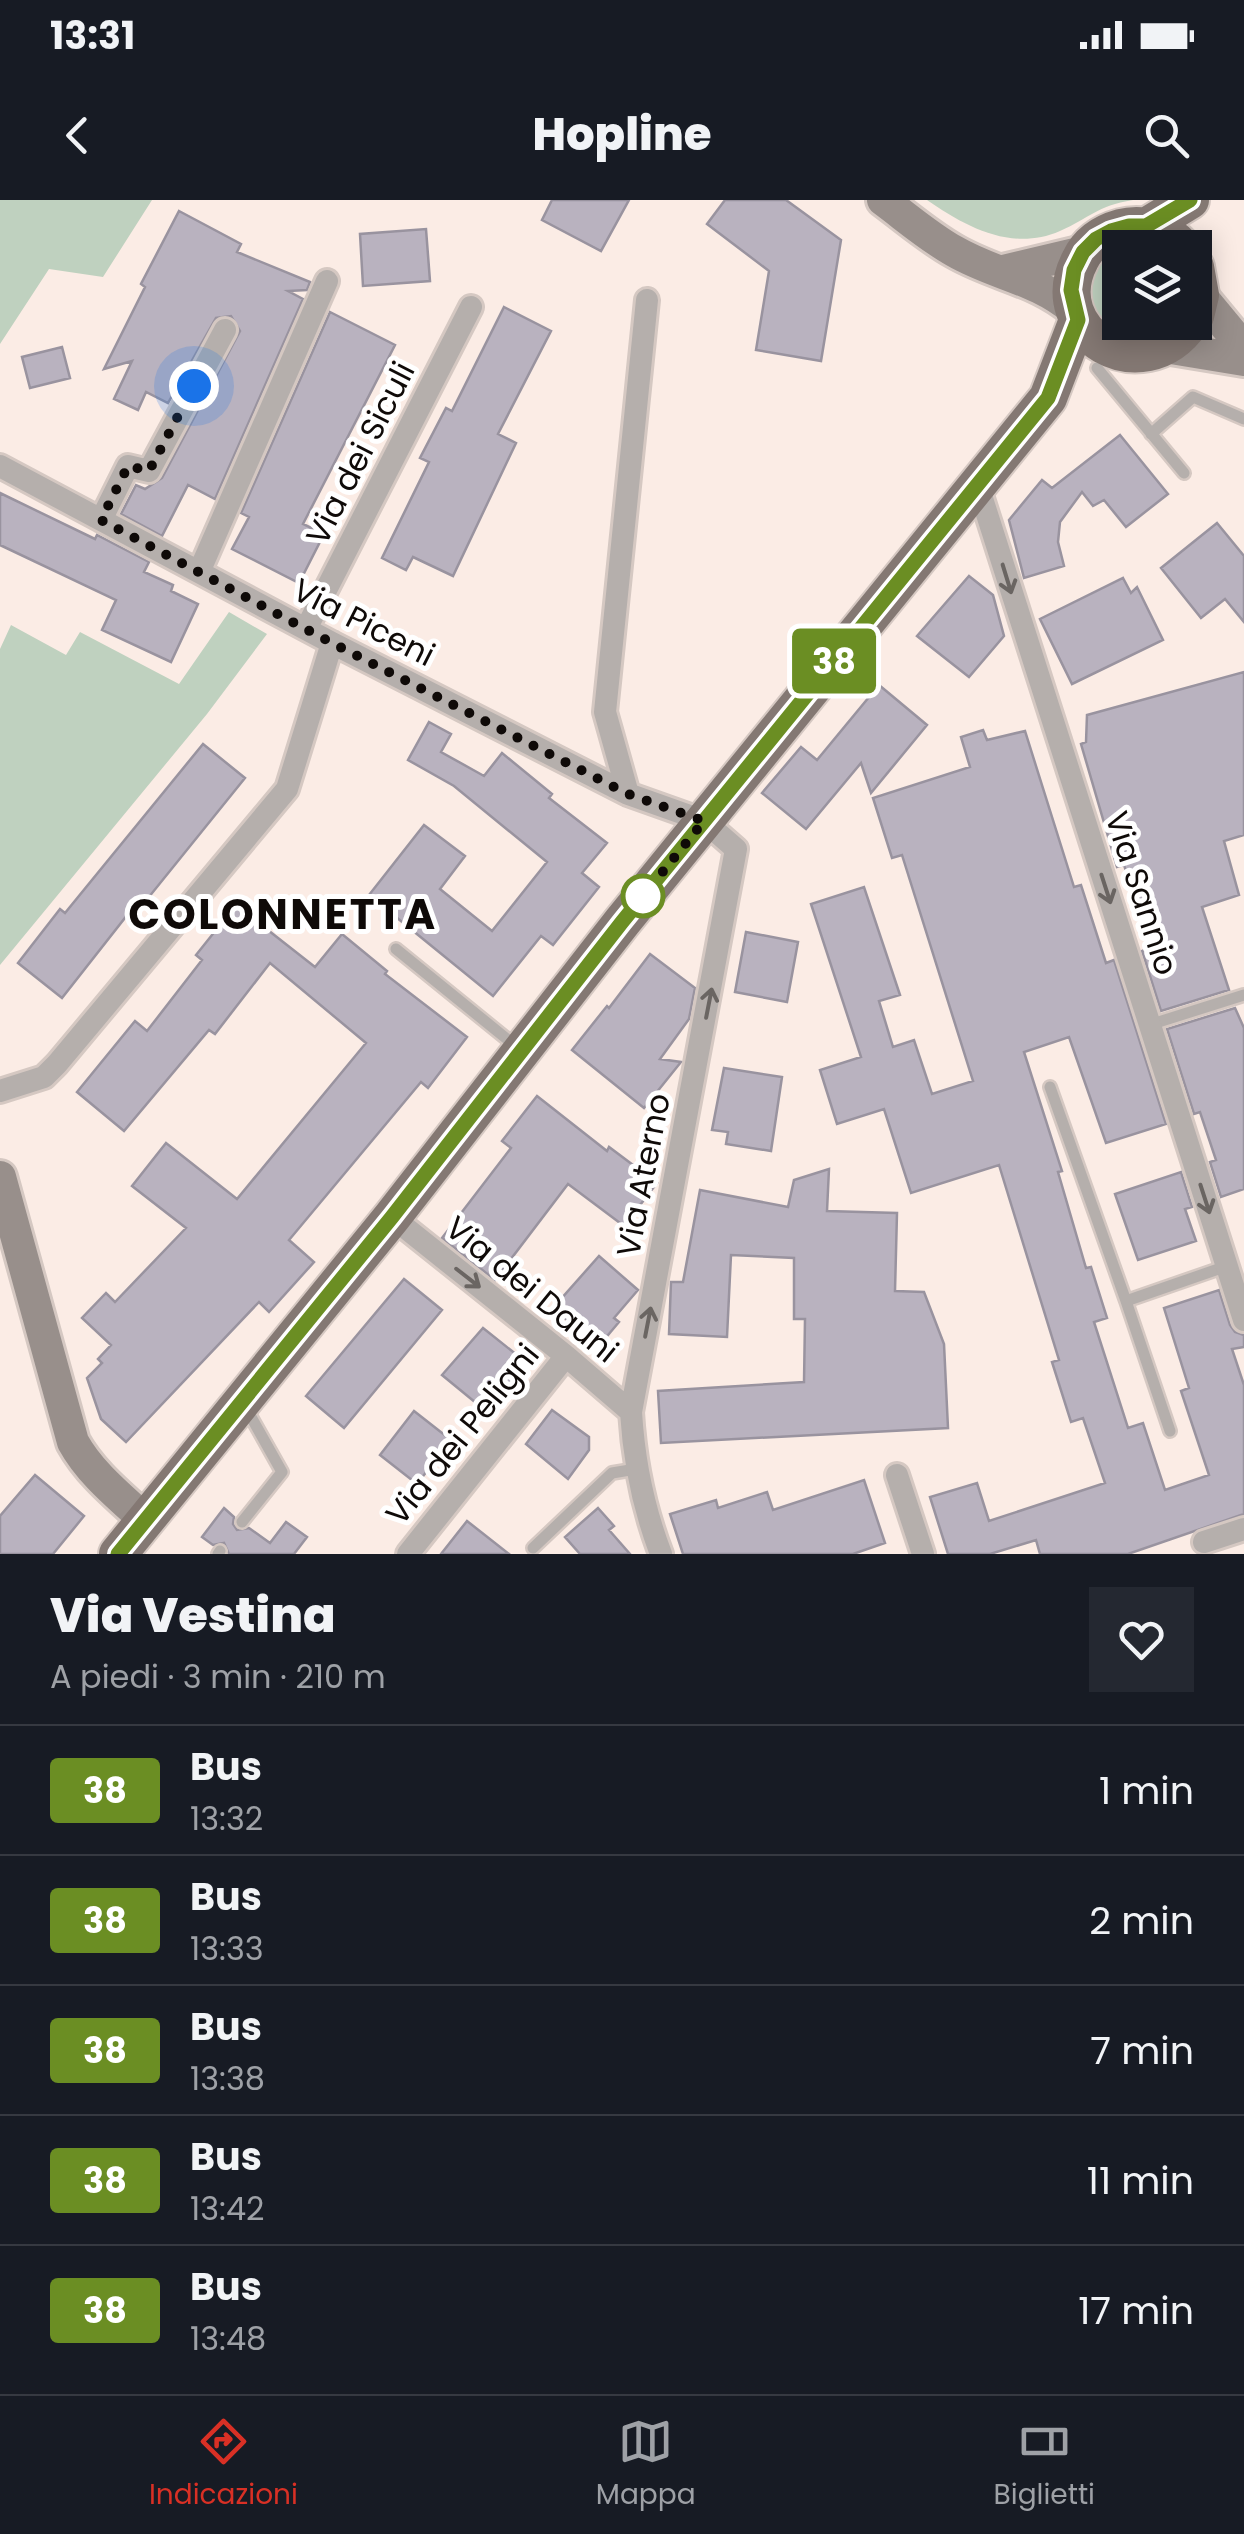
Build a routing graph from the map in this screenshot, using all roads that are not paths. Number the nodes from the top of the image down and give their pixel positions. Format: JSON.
{"nodes":[{"id":1,"x":883,"y":200,"type":"edge"},
{"id":2,"x":1190,"y":200,"type":"edge"},
{"id":3,"x":1213,"y":200,"type":"edge"},
{"id":4,"x":1146,"y":226,"type":"junction"},
{"id":5,"x":1158,"y":230,"type":"edge"},
{"id":6,"x":1201,"y":230,"type":"edge"},
{"id":7,"x":1083,"y":252,"type":"junction"},
{"id":8,"x":999,"y":272,"type":"junction"},
{"id":9,"x":326,"y":281,"type":"dead end"},
{"id":10,"x":648,"y":300,"type":"dead end"},
{"id":11,"x":471,"y":306,"type":"dead end"},
{"id":12,"x":1076,"y":315,"type":"junction"},
{"id":13,"x":225,"y":330,"type":"dead end"},
{"id":14,"x":1212,"y":332,"type":"edge"},
{"id":15,"x":1212,"y":338,"type":"edge"},
{"id":16,"x":1144,"y":340,"type":"edge"},
{"id":17,"x":1144,"y":340,"type":"edge"},
{"id":18,"x":1244,"y":348,"type":"edge"},
{"id":19,"x":1244,"y":360,"type":"edge"},
{"id":20,"x":1098,"y":368,"type":"junction"},
{"id":21,"x":1048,"y":398,"type":"junction"},
{"id":22,"x":1244,"y":419,"type":"edge"},
{"id":23,"x":1151,"y":434,"type":"junction"},
{"id":24,"x":0,"y":466,"type":"edge"},
{"id":25,"x":1184,"y":473,"type":"dead end"},
{"id":26,"x":978,"y":486,"type":"junction"},
{"id":27,"x":101,"y":520,"type":"junction"},
{"id":28,"x":199,"y":572,"type":"junction"},
{"id":29,"x":306,"y":629,"type":"junction"},
{"id":30,"x":332,"y":643,"type":"junction"},
{"id":31,"x":628,"y":794,"type":"junction"},
{"id":32,"x":704,"y":821,"type":"junction"},
{"id":33,"x":396,"y":950,"type":"dead end"},
{"id":34,"x":1244,"y":995,"type":"edge"},
{"id":35,"x":1150,"y":1025,"type":"junction"},
{"id":36,"x":522,"y":1050,"type":"junction"},
{"id":37,"x":1050,"y":1087,"type":"dead end"},
{"id":38,"x":0,"y":1091,"type":"edge"},
{"id":39,"x":0,"y":1177,"type":"edge"},
{"id":40,"x":392,"y":1217,"type":"junction"},
{"id":41,"x":1227,"y":1266,"type":"junction"},
{"id":42,"x":1126,"y":1301,"type":"junction"},
{"id":43,"x":1244,"y":1320,"type":"edge"},
{"id":44,"x":566,"y":1356,"type":"junction"},
{"id":45,"x":240,"y":1400,"type":"junction"},
{"id":46,"x":631,"y":1412,"type":"junction"},
{"id":47,"x":1170,"y":1431,"type":"dead end"},
{"id":48,"x":636,"y":1469,"type":"junction"},
{"id":49,"x":897,"y":1475,"type":"dead end"},
{"id":50,"x":145,"y":1520,"type":"junction"},
{"id":51,"x":242,"y":1522,"type":"dead end"},
{"id":52,"x":1244,"y":1528,"type":"edge"},
{"id":53,"x":1204,"y":1542,"type":"dead end"},
{"id":54,"x":533,"y":1548,"type":"dead end"},
{"id":55,"x":118,"y":1554,"type":"edge"},
{"id":56,"x":408,"y":1554,"type":"edge"},
{"id":57,"x":661,"y":1554,"type":"edge"},
{"id":58,"x":923,"y":1554,"type":"edge"}],
"edges":[{"from":1,"to":8,"type":"street"},
{"from":2,"to":4,"type":"main road"},
{"from":3,"to":6,"type":"main road"},
{"from":4,"to":5,"type":"main road"},
{"from":4,"to":7,"type":"main road"},
{"from":7,"to":8,"type":"street"},
{"from":7,"to":12,"type":"main road"},
{"from":8,"to":12,"type":"street"},
{"from":9,"to":28,"type":"street"},
{"from":10,"to":31,"type":"street"},
{"from":11,"to":29,"type":"street","name":"Via dei Siculi"},
{"from":12,"to":16,"type":"main road"},
{"from":12,"to":21,"type":"main road"},
{"from":13,"to":27,"type":"street"},
{"from":14,"to":18,"type":"street"},
{"from":15,"to":19,"type":"street"},
{"from":17,"to":20,"type":"main road"},
{"from":20,"to":21,"type":"main road"},
{"from":20,"to":23,"type":"lane"},
{"from":21,"to":26,"type":"main road"},
{"from":22,"to":23,"type":"lane"},
{"from":23,"to":25,"type":"lane"},
{"from":24,"to":27,"type":"street","name":"Via Piceni"},
{"from":26,"to":32,"type":"main road"},
{"from":26,"to":35,"type":"street","name":"Via Sannio","one_way":true},
{"from":27,"to":28,"type":"street","name":"Via Piceni"},
{"from":28,"to":29,"type":"street","name":"Via Piceni"},
{"from":29,"to":30,"type":"street","name":"Via Piceni"},
{"from":30,"to":31,"type":"street","name":"Via Piceni"},
{"from":30,"to":38,"type":"street"},
{"from":31,"to":32,"type":"street","name":"Via Piceni"},
{"from":32,"to":36,"type":"main road"},
{"from":46,"to":32,"type":"street","name":"Via Aterno","one_way":true},
{"from":33,"to":36,"type":"lane"},
{"from":34,"to":35,"type":"lane"},
{"from":35,"to":41,"type":"street","name":"Via Sannio","one_way":true},
{"from":36,"to":40,"type":"main road"},
{"from":37,"to":42,"type":"lane"},
{"from":39,"to":50,"type":"street"},
{"from":40,"to":44,"type":"street","name":"Via dei Dauni","one_way":true},
{"from":40,"to":45,"type":"main road"},
{"from":41,"to":42,"type":"lane"},
{"from":41,"to":43,"type":"street","name":"Via Sannio"},
{"from":42,"to":47,"type":"lane"},
{"from":44,"to":46,"type":"street","name":"Via dei Dauni"},
{"from":44,"to":56,"type":"street","name":"Via dei Peligni"},
{"from":45,"to":50,"type":"main road"},
{"from":45,"to":51,"type":"lane"},
{"from":46,"to":48,"type":"street","name":"Via Aterno"},
{"from":48,"to":54,"type":"lane"},
{"from":48,"to":57,"type":"street","name":"Via Aterno"},
{"from":49,"to":58,"type":"street"},
{"from":50,"to":55,"type":"main road"},
{"from":52,"to":53,"type":"street"}]}
